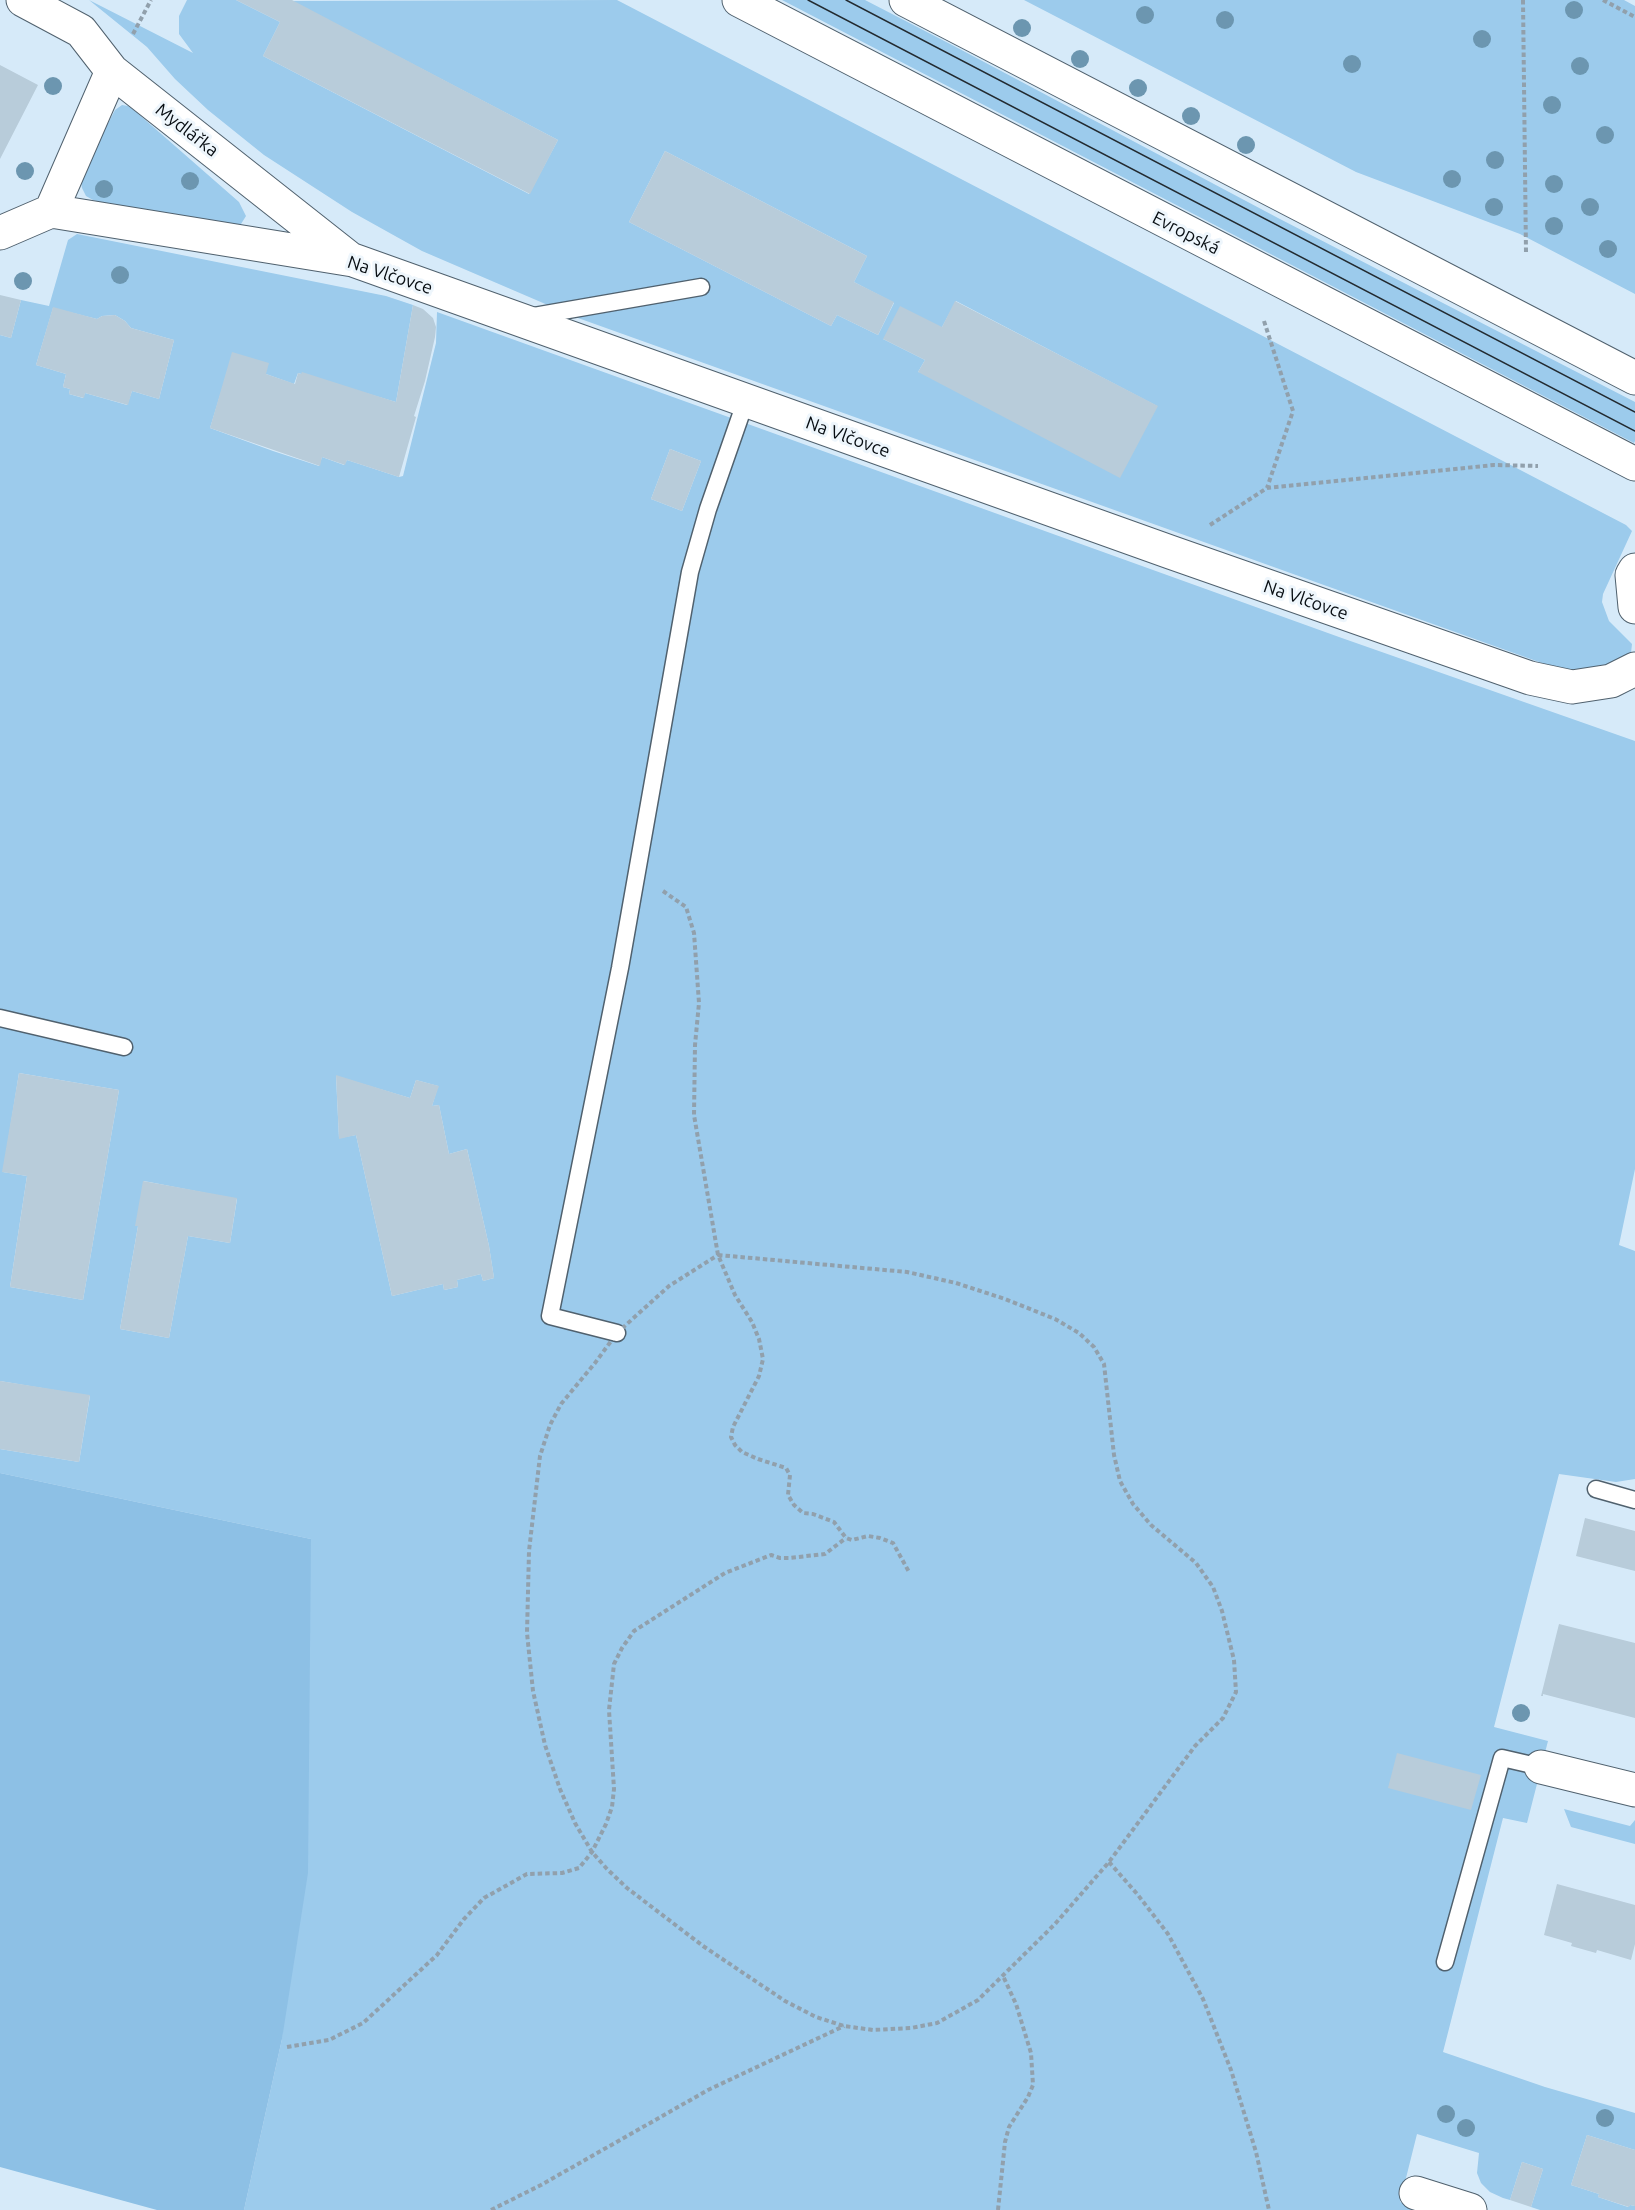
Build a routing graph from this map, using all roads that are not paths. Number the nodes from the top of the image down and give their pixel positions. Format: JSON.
{"nodes":[{"id":1,"x":23,"y":0,"type":"edge"},
{"id":2,"x":739,"y":0,"type":"edge"},
{"id":3,"x":906,"y":0,"type":"edge"},
{"id":4,"x":112,"y":71,"type":"junction"},
{"id":5,"x":51,"y":211,"type":"junction"},
{"id":6,"x":0,"y":233,"type":"edge"},
{"id":7,"x":353,"y":260,"type":"junction"},
{"id":8,"x":701,"y":287,"type":"dead end"},
{"id":9,"x":519,"y":318,"type":"junction"},
{"id":10,"x":1635,"y":378,"type":"edge"},
{"id":11,"x":746,"y":400,"type":"junction"},
{"id":12,"x":1635,"y":464,"type":"edge"},
{"id":13,"x":1635,"y":570,"type":"edge"},
{"id":14,"x":1635,"y":607,"type":"edge"},
{"id":15,"x":1635,"y":669,"type":"edge"},
{"id":16,"x":0,"y":1018,"type":"edge"},
{"id":17,"x":124,"y":1047,"type":"dead end"},
{"id":18,"x":617,"y":1333,"type":"road end"},
{"id":19,"x":1596,"y":1489,"type":"dead end"},
{"id":20,"x":1635,"y":1500,"type":"edge"},
{"id":21,"x":1541,"y":1767,"type":"joint"},
{"id":22,"x":1635,"y":1790,"type":"edge"},
{"id":23,"x":1446,"y":1962,"type":"dead end"},
{"id":24,"x":1416,"y":2193,"type":"dead end"},
{"id":25,"x":1470,"y":2210,"type":"edge"}],
"edges":[{"from":1,"to":4,"type":"street","name":"Mydlářka"},
{"from":2,"to":12,"type":"street","name":"Evropská"},
{"from":3,"to":10,"type":"street"},
{"from":4,"to":5,"type":"street"},
{"from":4,"to":7,"type":"street","name":"Mydlářka"},
{"from":5,"to":6,"type":"street"},
{"from":5,"to":7,"type":"street","name":"Na Vlčovce"},
{"from":7,"to":9,"type":"street","name":"Na Vlčovce"},
{"from":8,"to":9,"type":"lane"},
{"from":9,"to":11,"type":"street","name":"Na Vlčovce"},
{"from":11,"to":15,"type":"street","name":"Na Vlčovce"},
{"from":11,"to":18,"type":"lane"},
{"from":13,"to":14,"type":"street"},
{"from":16,"to":17,"type":"lane"},
{"from":19,"to":20,"type":"lane"},
{"from":21,"to":22,"type":"street"},
{"from":21,"to":23,"type":"lane"},
{"from":24,"to":25,"type":"street"}]}
